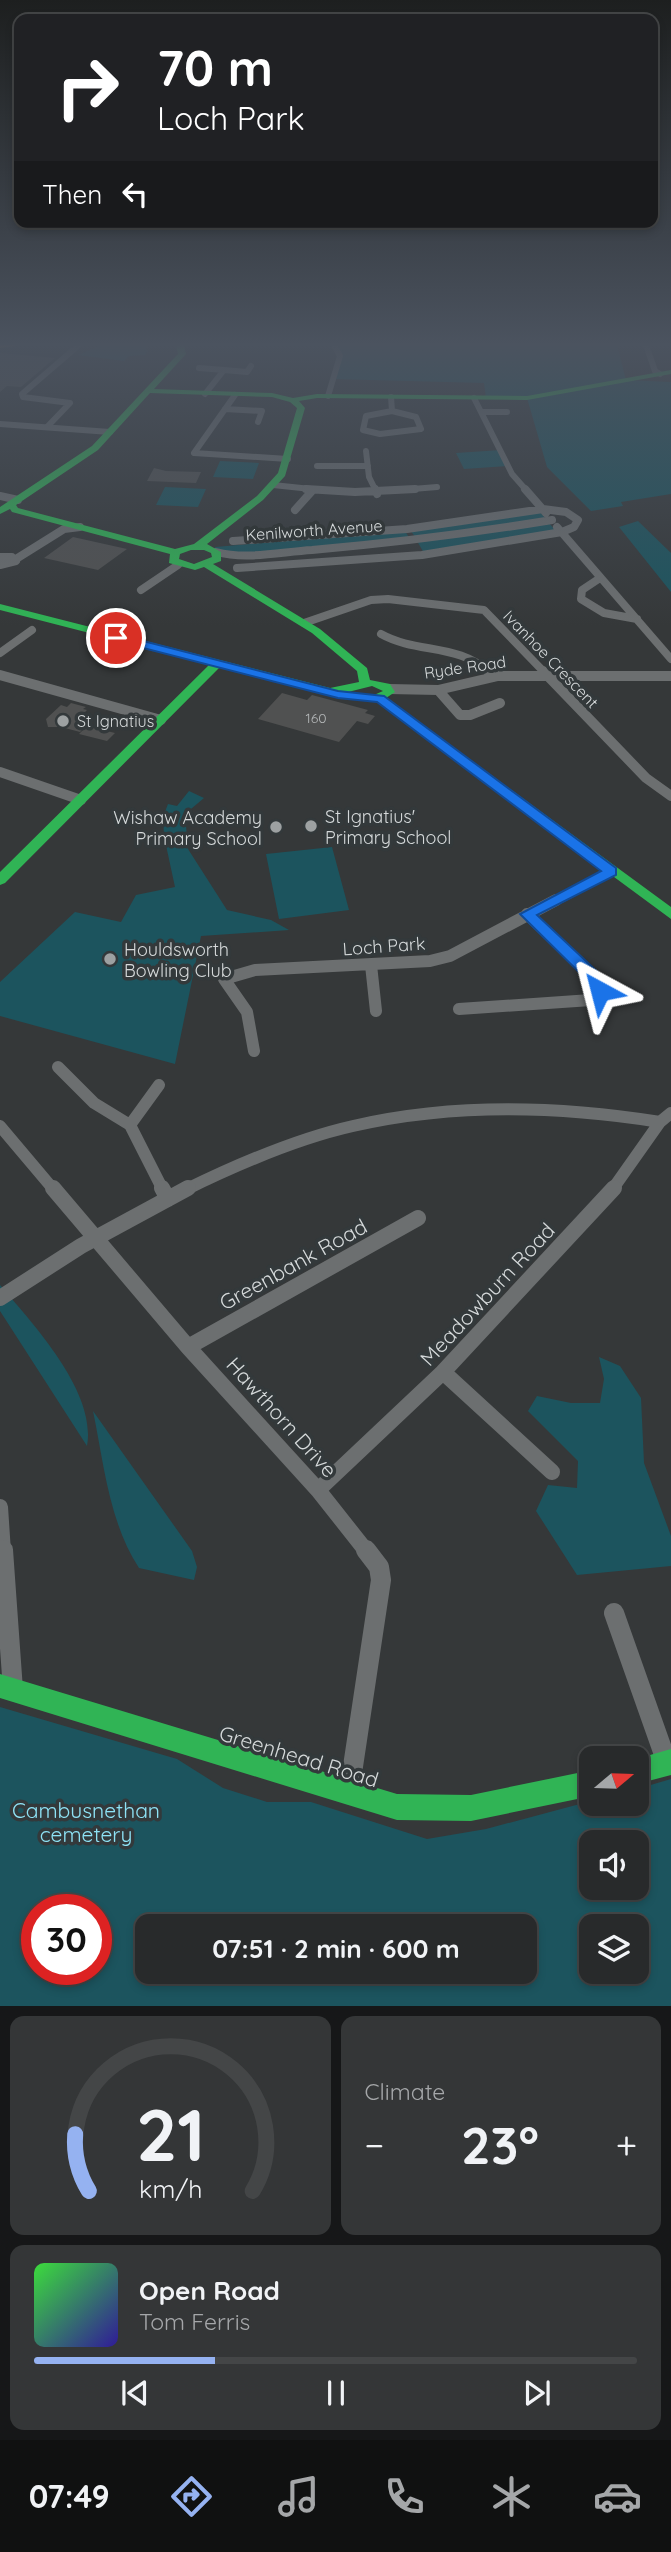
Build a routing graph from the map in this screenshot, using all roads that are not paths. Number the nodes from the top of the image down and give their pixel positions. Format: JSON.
{"nodes":[{"id":1,"x":103,"y":439,"type":"edge"},
{"id":2,"x":204,"y":439,"type":"edge"},
{"id":3,"x":293,"y":439,"type":"edge"},
{"id":4,"x":495,"y":439,"type":"edge"},
{"id":5,"x":366,"y":451,"type":"dead end"},
{"id":6,"x":288,"y":459,"type":"junction"},
{"id":7,"x":317,"y":466,"type":"dead end"},
{"id":8,"x":368,"y":466,"type":"junction"},
{"id":9,"x":273,"y":485,"type":"junction"},
{"id":10,"x":437,"y":487,"type":"dead end"},
{"id":11,"x":312,"y":491,"type":"junction"},
{"id":12,"x":377,"y":494,"type":"junction"},
{"id":13,"x":7,"y":503,"type":"edge"},
{"id":14,"x":543,"y":509,"type":"junction"},
{"id":15,"x":295,"y":510,"type":"dead end"},
{"id":16,"x":551,"y":520,"type":"junction"},
{"id":17,"x":66,"y":525,"type":"junction"},
{"id":18,"x":407,"y":529,"type":"junction"},
{"id":19,"x":562,"y":532,"type":"junction"},
{"id":20,"x":414,"y":540,"type":"junction"},
{"id":21,"x":233,"y":541,"type":"dead end"},
{"id":22,"x":198,"y":546,"type":"junction"},
{"id":23,"x":422,"y":555,"type":"junction"},
{"id":24,"x":0,"y":557,"type":"edge"},
{"id":25,"x":177,"y":558,"type":"junction"},
{"id":26,"x":16,"y":559,"type":"junction"},
{"id":27,"x":212,"y":559,"type":"junction"},
{"id":28,"x":0,"y":565,"type":"edge"},
{"id":29,"x":237,"y":569,"type":"dead end"},
{"id":30,"x":600,"y":578,"type":"junction"},
{"id":31,"x":141,"y":590,"type":"dead end"},
{"id":32,"x":0,"y":607,"type":"edge"},
{"id":33,"x":637,"y":619,"type":"junction"},
{"id":34,"x":304,"y":623,"type":"junction"},
{"id":35,"x":32,"y":630,"type":"dead end"},
{"id":36,"x":381,"y":634,"type":"dead end"},
{"id":37,"x":0,"y":653,"type":"edge"},
{"id":38,"x":671,"y":659,"type":"edge"},
{"id":39,"x":219,"y":663,"type":"junction"},
{"id":40,"x":0,"y":675,"type":"edge"},
{"id":41,"x":548,"y":676,"type":"junction"},
{"id":42,"x":671,"y":676,"type":"edge"},
{"id":43,"x":494,"y":677,"type":"junction"},
{"id":44,"x":374,"y":690,"type":"junction"},
{"id":45,"x":438,"y":690,"type":"junction"},
{"id":46,"x":500,"y":704,"type":"dead end"},
{"id":47,"x":162,"y":720,"type":"junction"},
{"id":48,"x":0,"y":772,"type":"edge"},
{"id":49,"x":671,"y":796,"type":"edge"},
{"id":50,"x":81,"y":800,"type":"junction"},
{"id":51,"x":611,"y":871,"type":"junction"},
{"id":52,"x":0,"y":880,"type":"edge"},
{"id":53,"x":668,"y":908,"type":"edge"},
{"id":54,"x":527,"y":914,"type":"junction"},
{"id":55,"x":371,"y":965,"type":"junction"},
{"id":56,"x":459,"y":1009,"type":"dead end"},
{"id":57,"x":376,"y":1011,"type":"dead end"},
{"id":58,"x":254,"y":1051,"type":"dead end"},
{"id":59,"x":58,"y":1067,"type":"dead end"},
{"id":60,"x":159,"y":1085,"type":"dead end"},
{"id":61,"x":666,"y":1117,"type":"edge"},
{"id":62,"x":130,"y":1125,"type":"junction"},
{"id":63,"x":0,"y":1126,"type":"edge"},
{"id":64,"x":168,"y":1199,"type":"junction"},
{"id":65,"x":418,"y":1218,"type":"dead end"},
{"id":66,"x":95,"y":1235,"type":"junction"},
{"id":67,"x":0,"y":1298,"type":"edge"},
{"id":68,"x":188,"y":1347,"type":"junction"},
{"id":69,"x":443,"y":1373,"type":"junction"},
{"id":70,"x":552,"y":1472,"type":"dead end"},
{"id":71,"x":318,"y":1490,"type":"junction"},
{"id":72,"x":0,"y":1507,"type":"edge"},
{"id":73,"x":614,"y":1613,"type":"dead end"},
{"id":74,"x":7,"y":1688,"type":"edge"},
{"id":75,"x":669,"y":1762,"type":"edge"},
{"id":76,"x":649,"y":1768,"type":"edge"},
{"id":77,"x":579,"y":1786,"type":"edge"},
{"id":78,"x":349,"y":1793,"type":"junction"}],
"edges":[{"from":1,"to":13,"type":"main road"},
{"from":2,"to":6,"type":"street"},
{"from":3,"to":6,"type":"main road"},
{"from":4,"to":14,"type":"street"},
{"from":5,"to":8,"type":"street"},
{"from":6,"to":9,"type":"main road"},
{"from":7,"to":8,"type":"street"},
{"from":8,"to":12,"type":"street"},
{"from":9,"to":11,"type":"street"},
{"from":9,"to":22,"type":"main road"},
{"from":10,"to":12,"type":"street"},
{"from":11,"to":12,"type":"street"},
{"from":11,"to":15,"type":"street"},
{"from":13,"to":17,"type":"main road"},
{"from":14,"to":16,"type":"street"},
{"from":14,"to":18,"type":"street","name":"Kenilworth Avenue"},
{"from":14,"to":19,"type":"street"},
{"from":16,"to":19,"type":"street"},
{"from":16,"to":20,"type":"street","name":"Kenilworth Avenue"},
{"from":17,"to":25,"type":"main road"},
{"from":17,"to":26,"type":"street"},
{"from":18,"to":20,"type":"street","name":"Kenilworth Avenue"},
{"from":18,"to":21,"type":"street","name":"Kenilworth Avenue"},
{"from":19,"to":23,"type":"street","name":"Kenilworth Avenue"},
{"from":19,"to":30,"type":"street"},
{"from":20,"to":23,"type":"street","name":"Kenilworth Avenue"},
{"from":20,"to":27,"type":"street","name":"Kenilworth Avenue"},
{"from":22,"to":25,"type":"main road"},
{"from":22,"to":27,"type":"main road"},
{"from":23,"to":29,"type":"street","name":"Kenilworth Avenue"},
{"from":24,"to":26,"type":"street"},
{"from":25,"to":27,"type":"main road"},
{"from":25,"to":31,"type":"street"},
{"from":26,"to":28,"type":"street"},
{"from":27,"to":34,"type":"main road"},
{"from":30,"to":33,"type":"street"},
{"from":30,"to":33,"type":"street"},
{"from":32,"to":39,"type":"main road"},
{"from":33,"to":38,"type":"street"},
{"from":34,"to":41,"type":"street","name":"Ivanhoe Crescent"},
{"from":34,"to":44,"type":"main road"},
{"from":35,"to":37,"type":"street"},
{"from":36,"to":43,"type":"street"},
{"from":39,"to":44,"type":"main road"},
{"from":39,"to":47,"type":"main road"},
{"from":40,"to":47,"type":"street"},
{"from":41,"to":42,"type":"street","name":"Ryde Road"},
{"from":41,"to":43,"type":"street","name":"Ryde Road"},
{"from":41,"to":49,"type":"street","name":"Ivanhoe Crescent"},
{"from":43,"to":45,"type":"street","name":"Ryde Road"},
{"from":44,"to":45,"type":"street","name":"Ryde Road"},
{"from":44,"to":51,"type":"main road"},
{"from":45,"to":46,"type":"street"},
{"from":47,"to":50,"type":"main road"},
{"from":48,"to":50,"type":"street"},
{"from":50,"to":52,"type":"main road"},
{"from":51,"to":53,"type":"main road"},
{"from":51,"to":54,"type":"street","name":"Loch Park"},
{"from":54,"to":55,"type":"street","name":"Loch Park"},
{"from":54,"to":56,"type":"street"},
{"from":55,"to":57,"type":"street"},
{"from":55,"to":58,"type":"street","name":"Loch Park"},
{"from":59,"to":62,"type":"street"},
{"from":60,"to":62,"type":"street"},
{"from":61,"to":64,"type":"street"},
{"from":61,"to":69,"type":"street","name":"Meadowburn Road"},
{"from":62,"to":64,"type":"street"},
{"from":63,"to":66,"type":"street","name":"Hawthorn Drive"},
{"from":64,"to":66,"type":"street"},
{"from":65,"to":68,"type":"street","name":"Greenbank Road"},
{"from":66,"to":67,"type":"street"},
{"from":66,"to":68,"type":"street","name":"Hawthorn Drive"},
{"from":68,"to":71,"type":"street","name":"Hawthorn Drive"},
{"from":69,"to":70,"type":"street"},
{"from":69,"to":71,"type":"street","name":"Meadowburn Road"},
{"from":71,"to":78,"type":"street","name":"Hawthorn Drive"},
{"from":72,"to":74,"type":"street"},
{"from":73,"to":75,"type":"street"},
{"from":74,"to":78,"type":"main road","name":"Greenhead Road"},
{"from":75,"to":76,"type":"main road"},
{"from":77,"to":78,"type":"main road","name":"Greenhead Road"}]}
